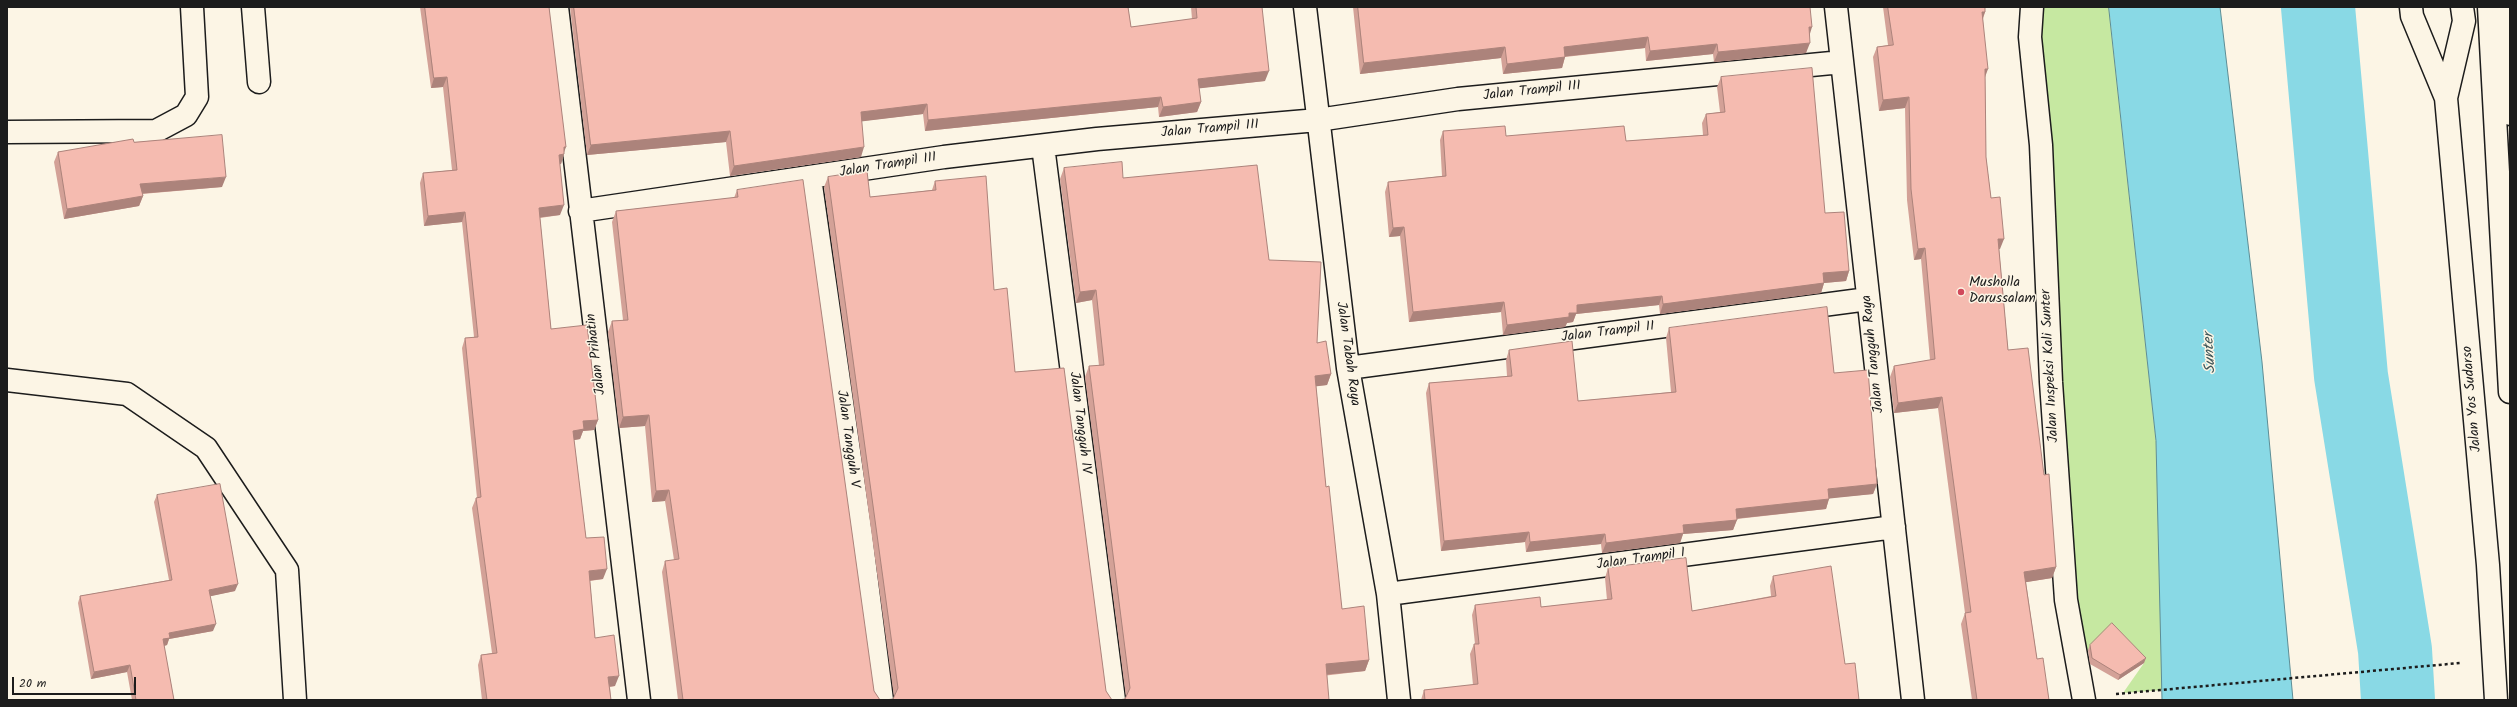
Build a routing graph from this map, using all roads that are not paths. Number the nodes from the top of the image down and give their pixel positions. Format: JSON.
{"nodes":[{"id":1,"x":192,"y":7,"type":"edge"},
{"id":2,"x":253,"y":7,"type":"edge"},
{"id":3,"x":557,"y":7,"type":"edge"},
{"id":4,"x":1305,"y":7,"type":"edge"},
{"id":5,"x":1836,"y":7,"type":"edge"},
{"id":6,"x":2032,"y":7,"type":"edge"},
{"id":7,"x":2411,"y":7,"type":"edge"},
{"id":8,"x":2462,"y":7,"type":"edge"},
{"id":9,"x":2488,"y":7,"type":"edge"},
{"id":10,"x":2503,"y":7,"type":"edge"},
{"id":11,"x":1842,"y":62,"type":"junction"},
{"id":12,"x":259,"y":82,"type":"dead end"},
{"id":13,"x":2446,"y":98,"type":"junction"},
{"id":14,"x":2510,"y":114,"type":"edge"},
{"id":15,"x":1318,"y":120,"type":"junction"},
{"id":16,"x":7,"y":132,"type":"edge"},
{"id":17,"x":1044,"y":146,"type":"junction"},
{"id":18,"x":810,"y":178,"type":"junction"},
{"id":19,"x":580,"y":211,"type":"junction"},
{"id":20,"x":1868,"y":299,"type":"junction"},
{"id":21,"x":1348,"y":368,"type":"junction"},
{"id":22,"x":7,"y":380,"type":"edge"},
{"id":23,"x":2510,"y":392,"type":"edge"},
{"id":24,"x":1894,"y":527,"type":"junction"},
{"id":25,"x":1388,"y":594,"type":"junction"},
{"id":26,"x":295,"y":700,"type":"edge"},
{"id":27,"x":639,"y":700,"type":"edge"},
{"id":28,"x":882,"y":700,"type":"edge"},
{"id":29,"x":1114,"y":700,"type":"edge"},
{"id":30,"x":1399,"y":700,"type":"edge"},
{"id":31,"x":1913,"y":700,"type":"edge"},
{"id":32,"x":2084,"y":700,"type":"edge"},
{"id":33,"x":2496,"y":700,"type":"edge"}],
"edges":[{"from":1,"to":16,"type":"main road"},
{"from":2,"to":12,"type":"main road"},
{"from":3,"to":19,"type":"main road","name":"Jalan Prihatin"},
{"from":4,"to":15,"type":"main road","name":"Jalan Tabah Raya"},
{"from":5,"to":11,"type":"main road","name":"Jalan Tangguh Raya"},
{"from":6,"to":32,"type":"main road","name":"Jalan Inspeksi Kali Sunter"},
{"from":7,"to":13,"type":"main road","name":"Jalan Yos Sudarso"},
{"from":8,"to":13,"type":"main road","name":"Jalan Yos Sudarso"},
{"from":9,"to":23,"type":"main road"},
{"from":10,"to":14,"type":"main road"},
{"from":11,"to":15,"type":"main road","name":"Jalan Trampil III"},
{"from":11,"to":20,"type":"main road","name":"Jalan Tangguh Raya"},
{"from":13,"to":33,"type":"main road","name":"Jalan Yos Sudarso"},
{"from":15,"to":17,"type":"main road","name":"Jalan Trampil III"},
{"from":15,"to":21,"type":"main road","name":"Jalan Tabah Raya"},
{"from":17,"to":18,"type":"main road","name":"Jalan Trampil III"},
{"from":17,"to":29,"type":"main road","name":"Jalan Tangguh IV"},
{"from":18,"to":19,"type":"main road","name":"Jalan Trampil III"},
{"from":18,"to":28,"type":"main road","name":"Jalan Tangguh V"},
{"from":19,"to":27,"type":"main road","name":"Jalan Prihatin"},
{"from":20,"to":21,"type":"main road","name":"Jalan Trampil II"},
{"from":20,"to":24,"type":"main road","name":"Jalan Tangguh Raya"},
{"from":21,"to":25,"type":"main road","name":"Jalan Tabah Raya"},
{"from":22,"to":26,"type":"main road"},
{"from":24,"to":25,"type":"main road","name":"Jalan Trampil I"},
{"from":24,"to":31,"type":"main road","name":"Jalan Tangguh Raya"},
{"from":25,"to":30,"type":"main road","name":"Jalan Tabah Raya"}]}
